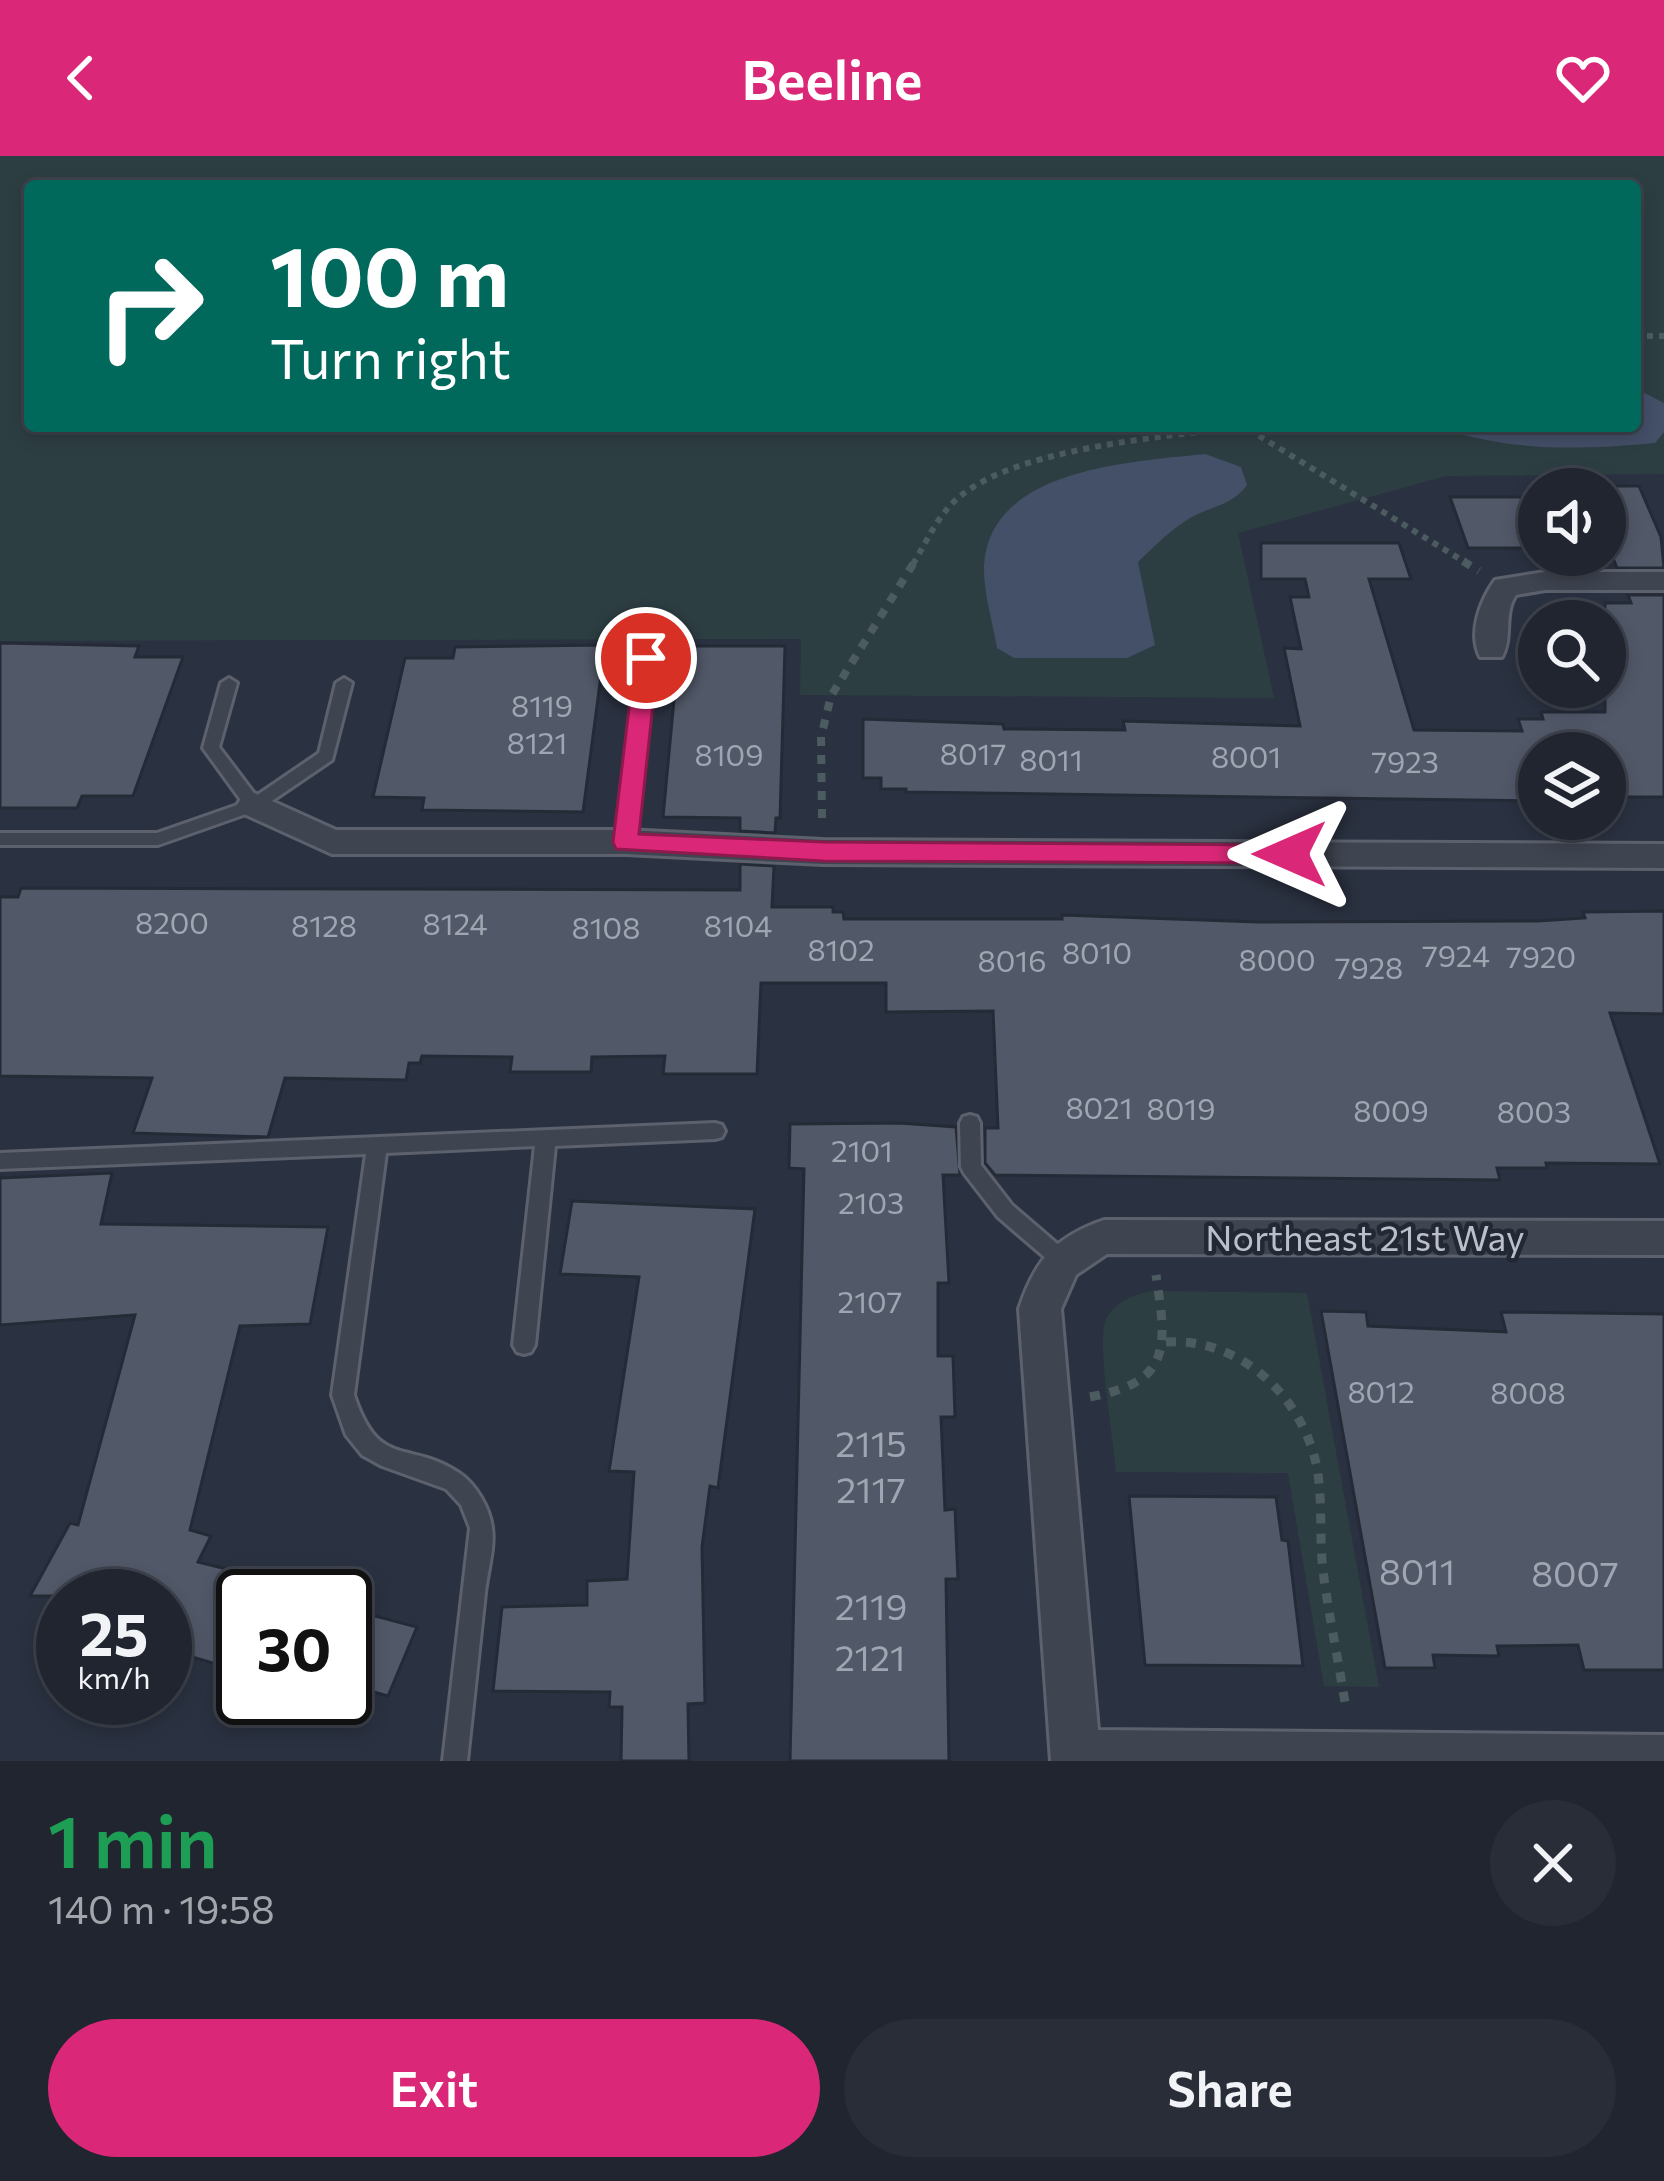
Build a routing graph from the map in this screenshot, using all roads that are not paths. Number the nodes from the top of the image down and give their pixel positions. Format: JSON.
{"nodes":[{"id":1,"x":1664,"y":581,"type":"edge"},
{"id":2,"x":1491,"y":650,"type":"dead end"},
{"id":3,"x":646,"y":658,"type":"dead end"},
{"id":4,"x":229,"y":683,"type":"dead end"},
{"id":5,"x":344,"y":683,"type":"dead end"},
{"id":6,"x":254,"y":806,"type":"junction"},
{"id":7,"x":0,"y":839,"type":"edge"},
{"id":8,"x":626,"y":842,"type":"junction"},
{"id":9,"x":1664,"y":856,"type":"edge"},
{"id":10,"x":970,"y":1124,"type":"dead end"},
{"id":11,"x":715,"y":1131,"type":"dead end"},
{"id":12,"x":546,"y":1137,"type":"junction"},
{"id":13,"x":377,"y":1144,"type":"junction"},
{"id":14,"x":0,"y":1161,"type":"edge"},
{"id":15,"x":1664,"y":1238,"type":"edge"},
{"id":16,"x":1065,"y":1256,"type":"junction"},
{"id":17,"x":524,"y":1345,"type":"dead end"},
{"id":18,"x":1076,"y":1758,"type":"edge"},
{"id":19,"x":1664,"y":1760,"type":"edge"},
{"id":20,"x":455,"y":1761,"type":"edge"}],
"edges":[{"from":1,"to":2,"type":"street"},
{"from":3,"to":8,"type":"lane"},
{"from":4,"to":6,"type":"lane"},
{"from":5,"to":6,"type":"lane"},
{"from":6,"to":7,"type":"lane"},
{"from":6,"to":8,"type":"street"},
{"from":8,"to":9,"type":"street"},
{"from":10,"to":16,"type":"lane"},
{"from":11,"to":12,"type":"lane"},
{"from":12,"to":13,"type":"lane"},
{"from":12,"to":17,"type":"lane"},
{"from":13,"to":14,"type":"lane"},
{"from":13,"to":20,"type":"lane"},
{"from":15,"to":16,"type":"street","name":"Northeast 21st Way"},
{"from":16,"to":18,"type":"street"},
{"from":18,"to":19,"type":"street"}]}
